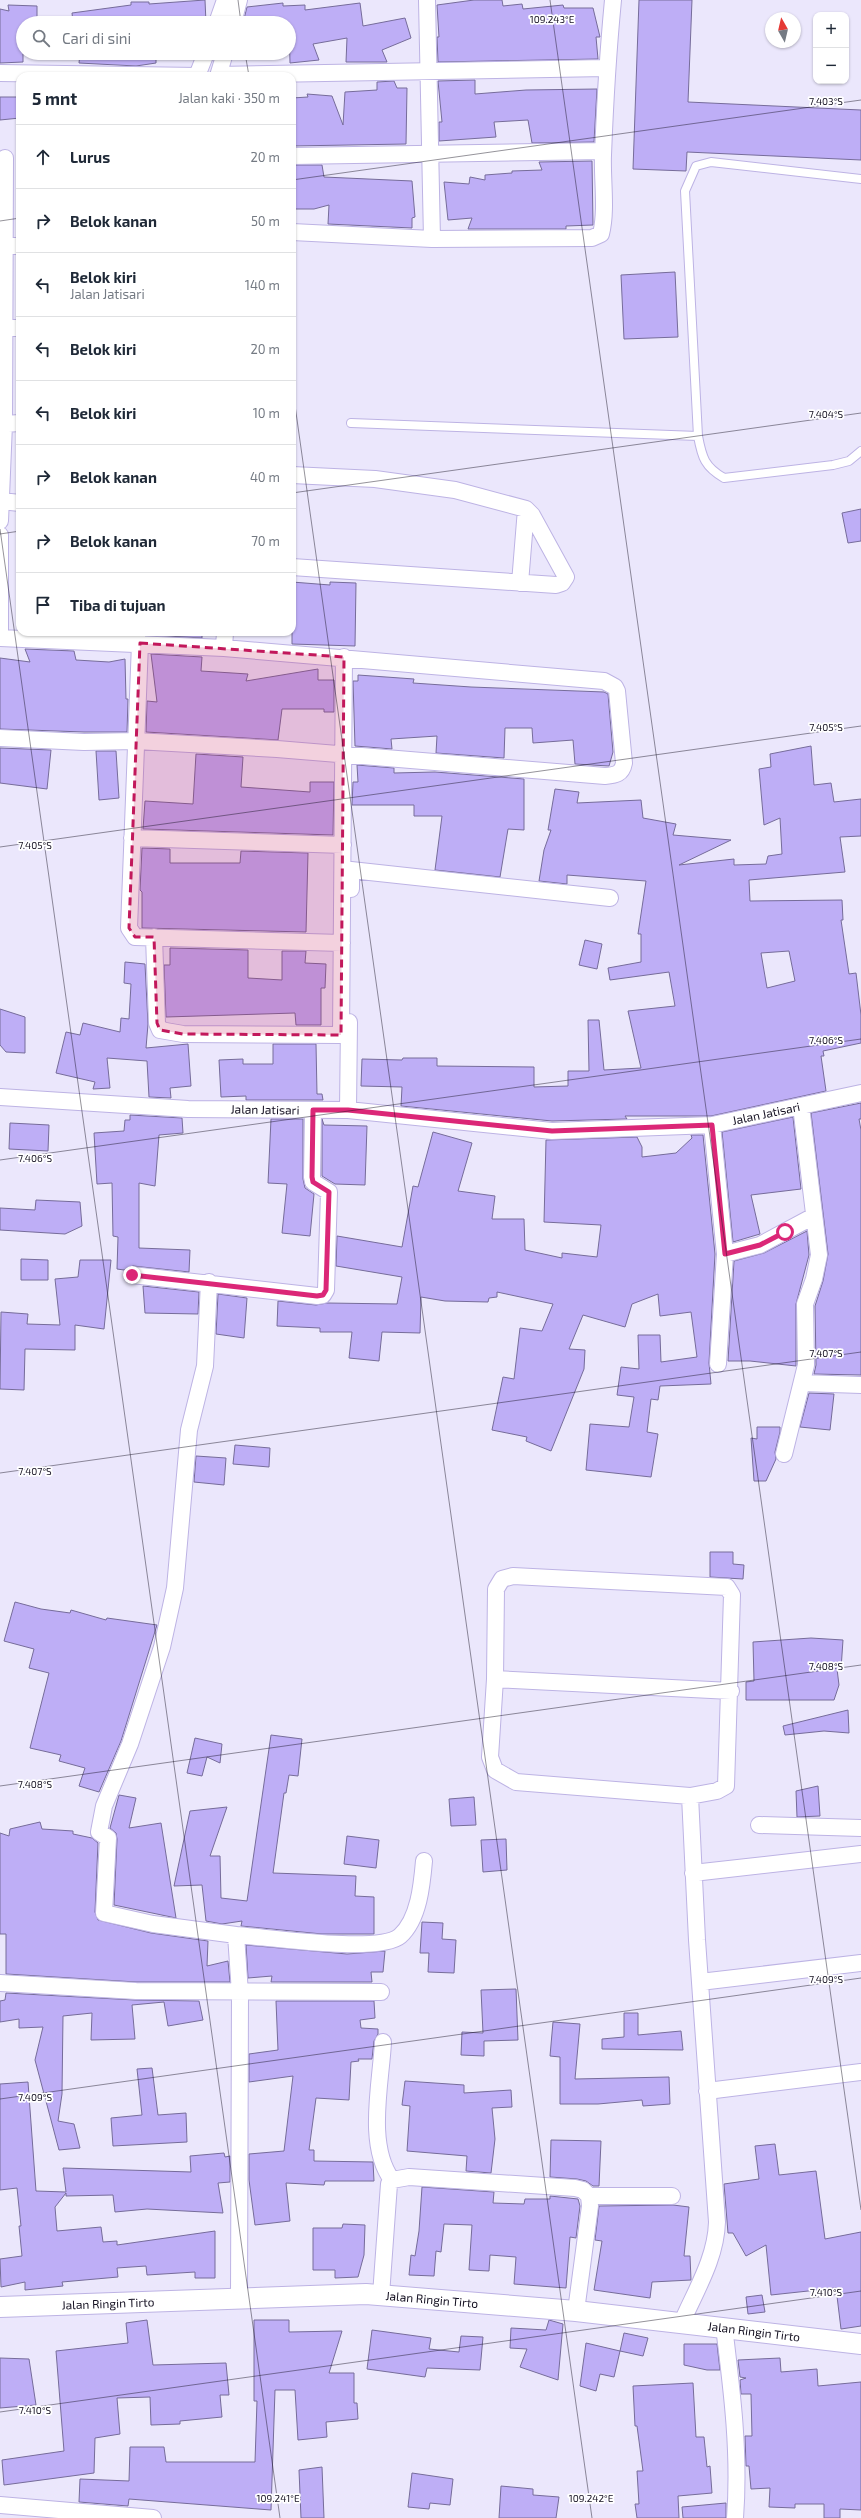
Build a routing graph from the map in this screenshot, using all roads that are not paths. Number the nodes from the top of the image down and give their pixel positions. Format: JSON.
{"nodes":[{"id":1,"x":225,"y":0,"type":"edge"},
{"id":2,"x":239,"y":0,"type":"edge"},
{"id":3,"x":417,"y":0,"type":"edge"},
{"id":4,"x":427,"y":0,"type":"edge"},
{"id":5,"x":613,"y":0,"type":"edge"},
{"id":6,"x":219,"y":16,"type":"edge"},
{"id":7,"x":235,"y":16,"type":"edge"},
{"id":8,"x":203,"y":60,"type":"edge"},
{"id":9,"x":223,"y":60,"type":"edge"},
{"id":10,"x":606,"y":68,"type":"junction"},
{"id":11,"x":424,"y":70,"type":"junction"},
{"id":12,"x":199,"y":72,"type":"edge"},
{"id":13,"x":219,"y":72,"type":"edge"},
{"id":14,"x":0,"y":73,"type":"edge"},
{"id":15,"x":16,"y":73,"type":"edge"},
{"id":16,"x":296,"y":74,"type":"edge"},
{"id":17,"x":603,"y":151,"type":"junction"},
{"id":18,"x":425,"y":154,"type":"junction"},
{"id":19,"x":296,"y":156,"type":"edge"},
{"id":20,"x":8,"y":158,"type":"edge"},
{"id":21,"x":861,"y":179,"type":"edge"},
{"id":22,"x":296,"y":232,"type":"edge"},
{"id":23,"x":427,"y":238,"type":"junction"},
{"id":24,"x":12,"y":246,"type":"edge"},
{"id":25,"x":3,"y":328,"type":"junction"},
{"id":26,"x":16,"y":328,"type":"edge"},
{"id":27,"x":16,"y":423,"type":"edge"},
{"id":28,"x":351,"y":423,"type":"dead end"},
{"id":29,"x":4,"y":424,"type":"junction"},
{"id":30,"x":698,"y":436,"type":"junction"},
{"id":31,"x":861,"y":451,"type":"edge"},
{"id":32,"x":296,"y":475,"type":"edge"},
{"id":33,"x":1,"y":501,"type":"junction"},
{"id":34,"x":16,"y":502,"type":"edge"},
{"id":35,"x":526,"y":509,"type":"junction"},
{"id":36,"x":0,"y":521,"type":"edge"},
{"id":37,"x":0,"y":535,"type":"edge"},
{"id":38,"x":296,"y":567,"type":"edge"},
{"id":39,"x":520,"y":583,"type":"junction"},
{"id":40,"x":0,"y":634,"type":"edge"},
{"id":41,"x":225,"y":636,"type":"edge"},
{"id":42,"x":0,"y":638,"type":"edge"},
{"id":43,"x":140,"y":643,"type":"junction"},
{"id":44,"x":224,"y":648,"type":"junction"},
{"id":45,"x":344,"y":657,"type":"junction"},
{"id":46,"x":0,"y":738,"type":"edge"},
{"id":47,"x":136,"y":741,"type":"junction"},
{"id":48,"x":344,"y":755,"type":"junction"},
{"id":49,"x":132,"y":838,"type":"junction"},
{"id":50,"x":343,"y":845,"type":"junction"},
{"id":51,"x":610,"y":898,"type":"dead end"},
{"id":52,"x":154,"y":937,"type":"junction"},
{"id":53,"x":342,"y":943,"type":"junction"},
{"id":54,"x":861,"y":1093,"type":"edge"},
{"id":55,"x":0,"y":1097,"type":"edge"},
{"id":56,"x":801,"y":1106,"type":"junction"},
{"id":57,"x":313,"y":1110,"type":"junction"},
{"id":58,"x":348,"y":1110,"type":"junction"},
{"id":59,"x":712,"y":1125,"type":"junction"},
{"id":60,"x":814,"y":1216,"type":"junction"},
{"id":61,"x":725,"y":1254,"type":"junction"},
{"id":62,"x":132,"y":1275,"type":"dead end"},
{"id":63,"x":209,"y":1282,"type":"junction"},
{"id":64,"x":718,"y":1364,"type":"dead end"},
{"id":65,"x":802,"y":1384,"type":"junction"},
{"id":66,"x":861,"y":1384,"type":"edge"},
{"id":67,"x":784,"y":1454,"type":"dead end"},
{"id":68,"x":495,"y":1679,"type":"junction"},
{"id":69,"x":730,"y":1690,"type":"junction"},
{"id":70,"x":690,"y":1796,"type":"junction"},
{"id":71,"x":759,"y":1824,"type":"dead end"},
{"id":72,"x":861,"y":1828,"type":"edge"},
{"id":73,"x":861,"y":1854,"type":"edge"},
{"id":74,"x":424,"y":1861,"type":"dead end"},
{"id":75,"x":693,"y":1873,"type":"junction"},
{"id":76,"x":236,"y":1935,"type":"junction"},
{"id":77,"x":861,"y":1963,"type":"edge"},
{"id":78,"x":700,"y":1982,"type":"junction"},
{"id":79,"x":0,"y":1983,"type":"edge"},
{"id":80,"x":382,"y":1992,"type":"dead end"},
{"id":81,"x":240,"y":1993,"type":"junction"},
{"id":82,"x":383,"y":2042,"type":"dead end"},
{"id":83,"x":861,"y":2072,"type":"edge"},
{"id":84,"x":707,"y":2091,"type":"junction"},
{"id":85,"x":392,"y":2180,"type":"junction"},
{"id":86,"x":589,"y":2196,"type":"junction"},
{"id":87,"x":672,"y":2196,"type":"dead end"},
{"id":88,"x":381,"y":2295,"type":"junction"},
{"id":89,"x":239,"y":2298,"type":"junction"},
{"id":90,"x":0,"y":2307,"type":"edge"},
{"id":91,"x":576,"y":2311,"type":"junction"},
{"id":92,"x":682,"y":2322,"type":"junction"},
{"id":93,"x":724,"y":2327,"type":"junction"},
{"id":94,"x":861,"y":2344,"type":"edge"},
{"id":95,"x":0,"y":2505,"type":"edge"},
{"id":96,"x":153,"y":2518,"type":"edge"},
{"id":97,"x":735,"y":2518,"type":"edge"}],
"edges":[{"from":1,"to":6,"type":"street"},
{"from":2,"to":7,"type":"street"},
{"from":3,"to":11,"type":"street"},
{"from":4,"to":11,"type":"street"},
{"from":5,"to":10,"type":"street"},
{"from":8,"to":12,"type":"street"},
{"from":9,"to":13,"type":"street"},
{"from":10,"to":11,"type":"street"},
{"from":10,"to":17,"type":"street"},
{"from":11,"to":16,"type":"street"},
{"from":11,"to":18,"type":"street"},
{"from":14,"to":15,"type":"street"},
{"from":17,"to":18,"type":"street"},
{"from":17,"to":23,"type":"street"},
{"from":18,"to":19,"type":"street"},
{"from":18,"to":23,"type":"street"},
{"from":20,"to":24,"type":"street"},
{"from":21,"to":30,"type":"lane"},
{"from":22,"to":23,"type":"street"},
{"from":24,"to":25,"type":"street"},
{"from":25,"to":26,"type":"street"},
{"from":25,"to":29,"type":"street"},
{"from":27,"to":29,"type":"street"},
{"from":28,"to":30,"type":"lane"},
{"from":29,"to":33,"type":"street"},
{"from":30,"to":31,"type":"lane"},
{"from":32,"to":35,"type":"street"},
{"from":33,"to":34,"type":"street"},
{"from":33,"to":36,"type":"street"},
{"from":35,"to":39,"type":"street"},
{"from":35,"to":39,"type":"street"},
{"from":37,"to":40,"type":"street"},
{"from":38,"to":39,"type":"street"},
{"from":41,"to":44,"type":"street"},
{"from":42,"to":43,"type":"street"},
{"from":43,"to":44,"type":"street"},
{"from":43,"to":47,"type":"street"},
{"from":44,"to":45,"type":"street"},
{"from":45,"to":48,"type":"street"},
{"from":45,"to":48,"type":"street"},
{"from":46,"to":47,"type":"street"},
{"from":47,"to":48,"type":"street"},
{"from":47,"to":49,"type":"street"},
{"from":48,"to":50,"type":"street"},
{"from":49,"to":50,"type":"street"},
{"from":49,"to":52,"type":"street"},
{"from":50,"to":53,"type":"street"},
{"from":51,"to":58,"type":"street"},
{"from":52,"to":53,"type":"street"},
{"from":52,"to":53,"type":"street"},
{"from":54,"to":56,"type":"street","name":"Jalan Jatisari"},
{"from":55,"to":57,"type":"street","name":"Jalan Jatisari"},
{"from":56,"to":59,"type":"street","name":"Jalan Jatisari"},
{"from":56,"to":60,"type":"street"},
{"from":57,"to":58,"type":"street","name":"Jalan Jatisari"},
{"from":57,"to":63,"type":"street"},
{"from":58,"to":59,"type":"street","name":"Jalan Jatisari"},
{"from":59,"to":61,"type":"street"},
{"from":60,"to":61,"type":"street"},
{"from":60,"to":65,"type":"street"},
{"from":61,"to":64,"type":"street"},
{"from":62,"to":63,"type":"street"},
{"from":63,"to":76,"type":"street"},
{"from":65,"to":66,"type":"street"},
{"from":65,"to":67,"type":"street"},
{"from":68,"to":69,"type":"street"},
{"from":68,"to":69,"type":"street"},
{"from":68,"to":70,"type":"street"},
{"from":69,"to":70,"type":"street"},
{"from":70,"to":75,"type":"street"},
{"from":71,"to":72,"type":"street"},
{"from":73,"to":75,"type":"street"},
{"from":74,"to":76,"type":"street"},
{"from":75,"to":78,"type":"street"},
{"from":76,"to":81,"type":"street"},
{"from":77,"to":78,"type":"street"},
{"from":78,"to":84,"type":"street"},
{"from":79,"to":81,"type":"street"},
{"from":80,"to":81,"type":"street"},
{"from":81,"to":89,"type":"street"},
{"from":82,"to":85,"type":"street"},
{"from":83,"to":84,"type":"street"},
{"from":84,"to":92,"type":"street"},
{"from":85,"to":86,"type":"street"},
{"from":85,"to":88,"type":"street"},
{"from":86,"to":87,"type":"street"},
{"from":86,"to":91,"type":"street"},
{"from":88,"to":89,"type":"street","name":"Jalan Ringin Tirto"},
{"from":88,"to":91,"type":"street","name":"Jalan Ringin Tirto"},
{"from":89,"to":90,"type":"street","name":"Jalan Ringin Tirto"},
{"from":91,"to":92,"type":"street","name":"Jalan Ringin Tirto"},
{"from":92,"to":93,"type":"street","name":"Jalan Ringin Tirto"},
{"from":93,"to":94,"type":"street","name":"Jalan Ringin Tirto"},
{"from":93,"to":97,"type":"street"},
{"from":95,"to":96,"type":"street"}]}
